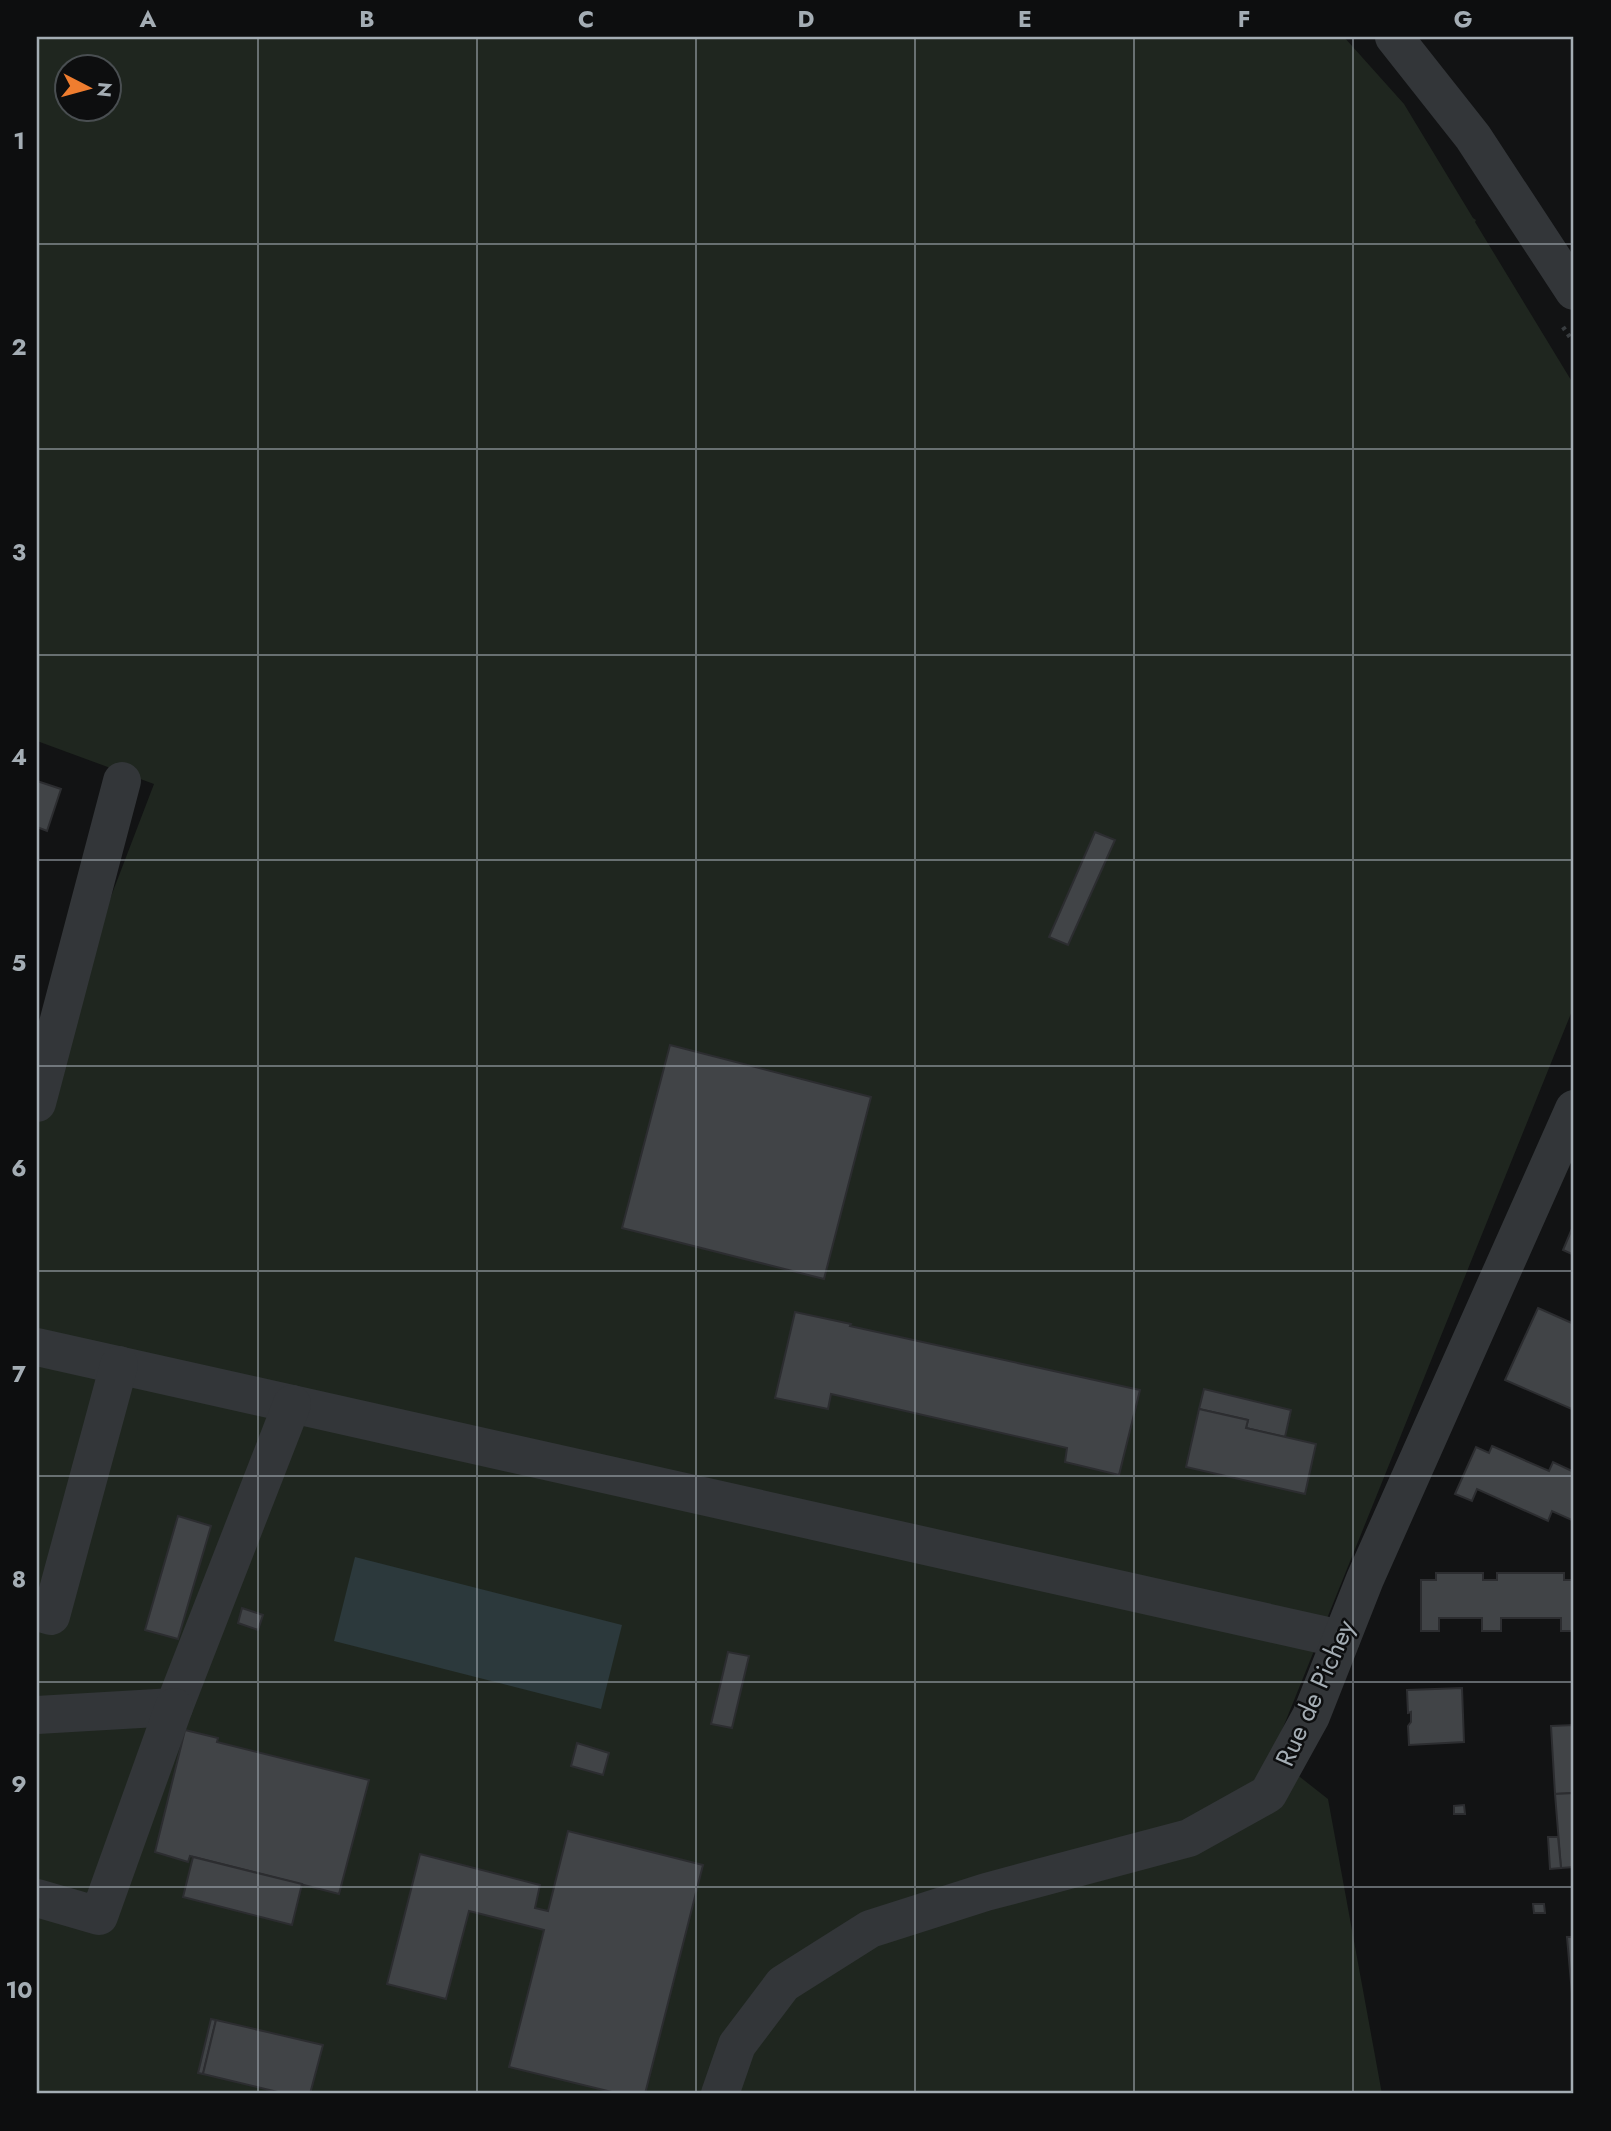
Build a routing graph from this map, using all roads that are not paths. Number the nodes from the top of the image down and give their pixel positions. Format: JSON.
{"nodes":[{"id":1,"x":1409,"y":42,"type":"edge"},
{"id":2,"x":1574,"y":291,"type":"edge"},
{"id":3,"x":122,"y":781,"type":"dead end"},
{"id":4,"x":37,"y":1103,"type":"edge"},
{"id":5,"x":1574,"y":1111,"type":"edge"},
{"id":6,"x":37,"y":1347,"type":"edge"},
{"id":7,"x":119,"y":1366,"type":"junction"},
{"id":8,"x":292,"y":1404,"type":"junction"},
{"id":9,"x":37,"y":1612,"type":"edge"},
{"id":10,"x":1341,"y":1639,"type":"junction"},
{"id":11,"x":174,"y":1707,"type":"junction"},
{"id":12,"x":37,"y":1715,"type":"edge"},
{"id":13,"x":37,"y":1898,"type":"edge"},
{"id":14,"x":720,"y":2094,"type":"edge"}],
"edges":[{"from":1,"to":2,"type":"street"},
{"from":3,"to":4,"type":"street"},
{"from":5,"to":10,"type":"street","name":"Rue de Pichey"},
{"from":6,"to":7,"type":"street"},
{"from":7,"to":8,"type":"street"},
{"from":7,"to":9,"type":"street"},
{"from":8,"to":10,"type":"street"},
{"from":8,"to":11,"type":"street"},
{"from":10,"to":14,"type":"street","name":"Rue de Pichey"},
{"from":11,"to":12,"type":"street"},
{"from":11,"to":13,"type":"street"}]}
